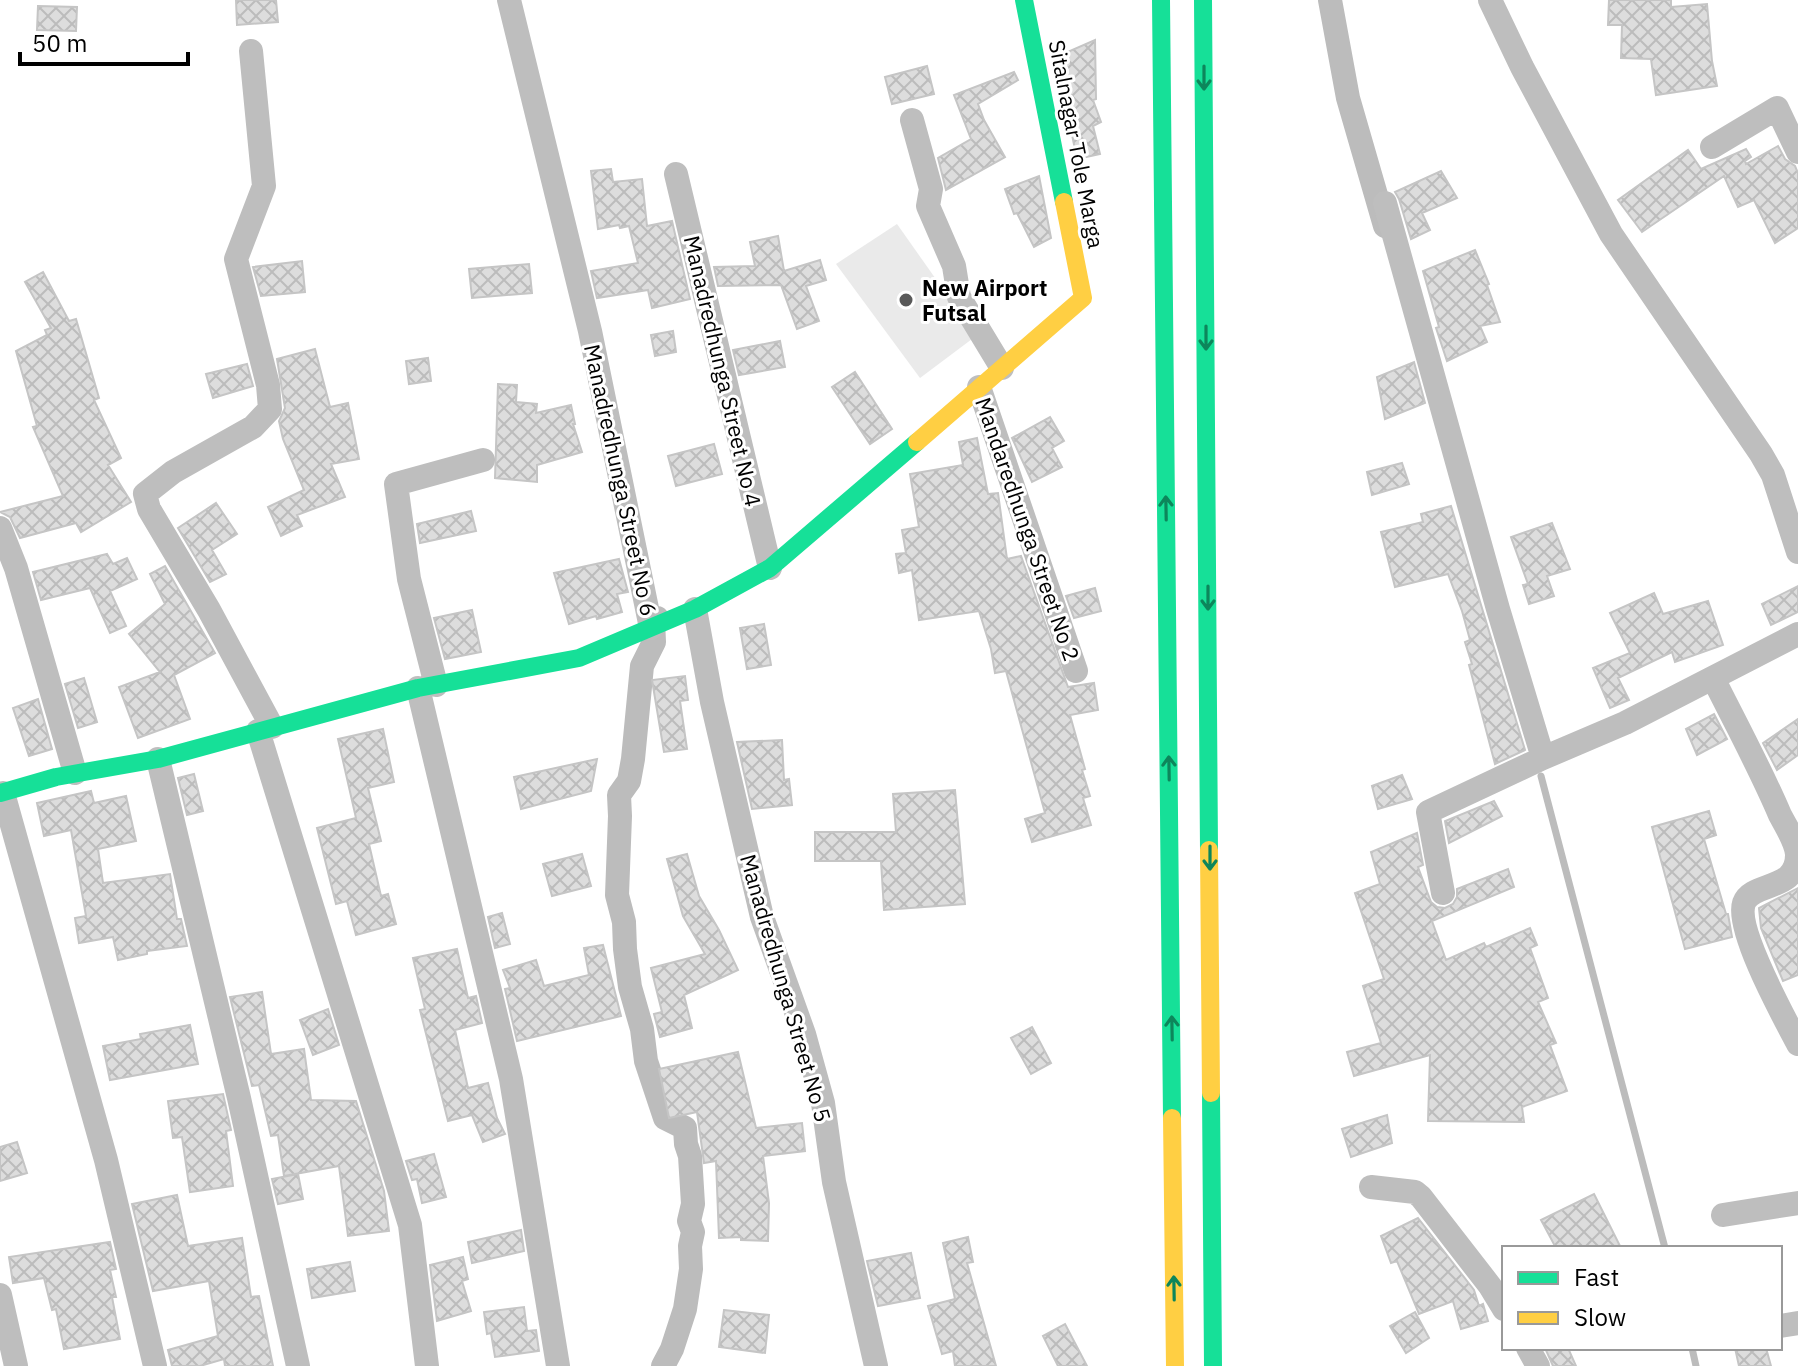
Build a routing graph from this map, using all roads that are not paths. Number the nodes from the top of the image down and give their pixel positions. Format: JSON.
{"nodes":[{"id":1,"x":509,"y":0,"type":"edge"},
{"id":2,"x":1024,"y":0,"type":"edge"},
{"id":3,"x":1161,"y":0,"type":"edge"},
{"id":4,"x":1203,"y":0,"type":"edge"},
{"id":5,"x":1490,"y":0,"type":"edge"},
{"id":6,"x":251,"y":51,"type":"dead end"},
{"id":7,"x":912,"y":120,"type":"dead end"},
{"id":8,"x":1712,"y":147,"type":"dead end"},
{"id":9,"x":1798,"y":152,"type":"edge"},
{"id":10,"x":676,"y":174,"type":"dead end"},
{"id":11,"x":1385,"y":203,"type":"dead end"},
{"id":12,"x":1002,"y":368,"type":"junction"},
{"id":13,"x":979,"y":387,"type":"junction"},
{"id":14,"x":483,"y":460,"type":"dead end"},
{"id":15,"x":0,"y":528,"type":"edge"},
{"id":16,"x":1798,"y":552,"type":"edge"},
{"id":17,"x":770,"y":568,"type":"junction"},
{"id":18,"x":695,"y":609,"type":"junction"},
{"id":19,"x":651,"y":628,"type":"junction"},
{"id":20,"x":1798,"y":634,"type":"edge"},
{"id":21,"x":1076,"y":671,"type":"dead end"},
{"id":22,"x":1713,"y":678,"type":"junction"},
{"id":23,"x":427,"y":687,"type":"junction"},
{"id":24,"x":265,"y":729,"type":"junction"},
{"id":25,"x":1543,"y":758,"type":"junction"},
{"id":26,"x":158,"y":759,"type":"junction"},
{"id":27,"x":75,"y":773,"type":"junction"},
{"id":28,"x":2,"y":793,"type":"edge"},
{"id":29,"x":1443,"y":893,"type":"dead end"},
{"id":30,"x":1798,"y":1044,"type":"edge"},
{"id":31,"x":1371,"y":1187,"type":"dead end"},
{"id":32,"x":1798,"y":1203,"type":"edge"},
{"id":33,"x":1723,"y":1215,"type":"dead end"},
{"id":34,"x":0,"y":1295,"type":"edge"},
{"id":35,"x":1502,"y":1306,"type":"edge"},
{"id":36,"x":16,"y":1366,"type":"edge"},
{"id":37,"x":155,"y":1366,"type":"edge"},
{"id":38,"x":298,"y":1366,"type":"edge"},
{"id":39,"x":427,"y":1366,"type":"edge"},
{"id":40,"x":558,"y":1366,"type":"edge"},
{"id":41,"x":876,"y":1366,"type":"edge"},
{"id":42,"x":1175,"y":1366,"type":"edge"},
{"id":43,"x":1213,"y":1366,"type":"edge"}],
"edges":[{"from":1,"to":19,"type":"street","name":"Manadredhunga Street No 6"},
{"from":2,"to":12,"type":"street","name":"Sitalnagar Tole Marga"},
{"from":42,"to":3,"type":"street","one_way":true},
{"from":4,"to":43,"type":"street","one_way":true},
{"from":5,"to":16,"type":"street"},
{"from":6,"to":24,"type":"street"},
{"from":7,"to":12,"type":"street"},
{"from":8,"to":9,"type":"street"},
{"from":10,"to":17,"type":"street","name":"Manadredhunga Street No 4"},
{"from":11,"to":25,"type":"street"},
{"from":12,"to":13,"type":"street"},
{"from":13,"to":17,"type":"street"},
{"from":13,"to":21,"type":"street","name":"Mandaredhunga Street No 2"},
{"from":14,"to":23,"type":"street"},
{"from":15,"to":27,"type":"street"},
{"from":17,"to":18,"type":"street"},
{"from":18,"to":19,"type":"street"},
{"from":18,"to":41,"type":"street","name":"Manadredhunga Street No 5"},
{"from":19,"to":23,"type":"street"},
{"from":20,"to":22,"type":"street"},
{"from":22,"to":25,"type":"street"},
{"from":22,"to":30,"type":"street"},
{"from":23,"to":24,"type":"street"},
{"from":23,"to":40,"type":"street"},
{"from":24,"to":26,"type":"street"},
{"from":24,"to":39,"type":"street"},
{"from":25,"to":29,"type":"street"},
{"from":26,"to":27,"type":"street"},
{"from":26,"to":38,"type":"street"},
{"from":27,"to":28,"type":"street"},
{"from":28,"to":37,"type":"street"},
{"from":31,"to":35,"type":"street"},
{"from":32,"to":33,"type":"street"},
{"from":34,"to":36,"type":"street"}]}
